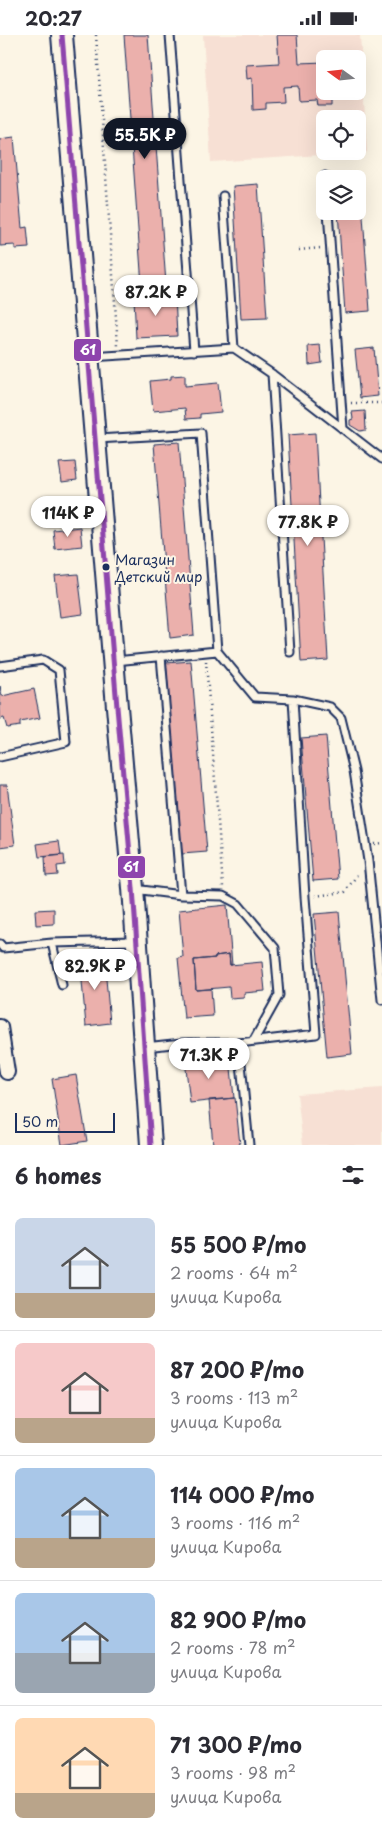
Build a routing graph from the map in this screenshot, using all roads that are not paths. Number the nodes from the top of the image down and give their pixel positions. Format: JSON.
{"nodes":[{"id":1,"x":62,"y":35,"type":"edge"},
{"id":2,"x":170,"y":35,"type":"edge"},
{"id":3,"x":223,"y":196,"type":"dead end"},
{"id":4,"x":329,"y":220,"type":"edge"},
{"id":5,"x":234,"y":348,"type":"junction"},
{"id":6,"x":194,"y":351,"type":"junction"},
{"id":7,"x":89,"y":357,"type":"junction"},
{"id":8,"x":272,"y":374,"type":"junction"},
{"id":9,"x":343,"y":429,"type":"junction"},
{"id":10,"x":95,"y":439,"type":"junction"},
{"id":11,"x":382,"y":459,"type":"edge"},
{"id":12,"x":217,"y":651,"type":"junction"},
{"id":13,"x":290,"y":652,"type":"dead end"},
{"id":14,"x":161,"y":656,"type":"junction"},
{"id":15,"x":114,"y":661,"type":"junction"},
{"id":16,"x":0,"y":666,"type":"edge"},
{"id":17,"x":293,"y":699,"type":"junction"},
{"id":18,"x":0,"y":757,"type":"edge"},
{"id":19,"x":133,"y":889,"type":"junction"},
{"id":20,"x":181,"y":895,"type":"junction"},
{"id":21,"x":137,"y":941,"type":"junction"},
{"id":22,"x":52,"y":943,"type":"junction"},
{"id":23,"x":0,"y":944,"type":"edge"},
{"id":24,"x":62,"y":985,"type":"dead end"},
{"id":25,"x":382,"y":1000,"type":"edge"},
{"id":26,"x":0,"y":1027,"type":"edge"},
{"id":27,"x":254,"y":1040,"type":"junction"},
{"id":28,"x":239,"y":1043,"type":"junction"},
{"id":29,"x":144,"y":1047,"type":"junction"},
{"id":30,"x":4,"y":1073,"type":"edge"},
{"id":31,"x":151,"y":1145,"type":"edge"},
{"id":32,"x":250,"y":1145,"type":"edge"}],
"edges":[{"from":1,"to":7,"type":"main road"},
{"from":2,"to":6,"type":"lane"},
{"from":3,"to":5,"type":"lane"},
{"from":4,"to":9,"type":"lane"},
{"from":5,"to":6,"type":"lane"},
{"from":5,"to":8,"type":"lane"},
{"from":6,"to":7,"type":"lane"},
{"from":7,"to":10,"type":"main road"},
{"from":8,"to":9,"type":"lane"},
{"from":8,"to":13,"type":"lane"},
{"from":9,"to":11,"type":"lane"},
{"from":10,"to":12,"type":"lane"},
{"from":10,"to":15,"type":"main road"},
{"from":12,"to":14,"type":"lane"},
{"from":12,"to":17,"type":"lane"},
{"from":14,"to":15,"type":"lane"},
{"from":14,"to":20,"type":"lane"},
{"from":15,"to":19,"type":"main road"},
{"from":16,"to":18,"type":"lane"},
{"from":17,"to":25,"type":"lane"},
{"from":17,"to":27,"type":"lane"},
{"from":19,"to":20,"type":"lane"},
{"from":19,"to":21,"type":"main road"},
{"from":20,"to":27,"type":"lane"},
{"from":21,"to":22,"type":"lane"},
{"from":21,"to":29,"type":"main road"},
{"from":22,"to":23,"type":"lane"},
{"from":22,"to":24,"type":"lane"},
{"from":26,"to":30,"type":"street"},
{"from":27,"to":28,"type":"lane"},
{"from":28,"to":29,"type":"lane"},
{"from":28,"to":32,"type":"lane"},
{"from":29,"to":31,"type":"main road"}]}
